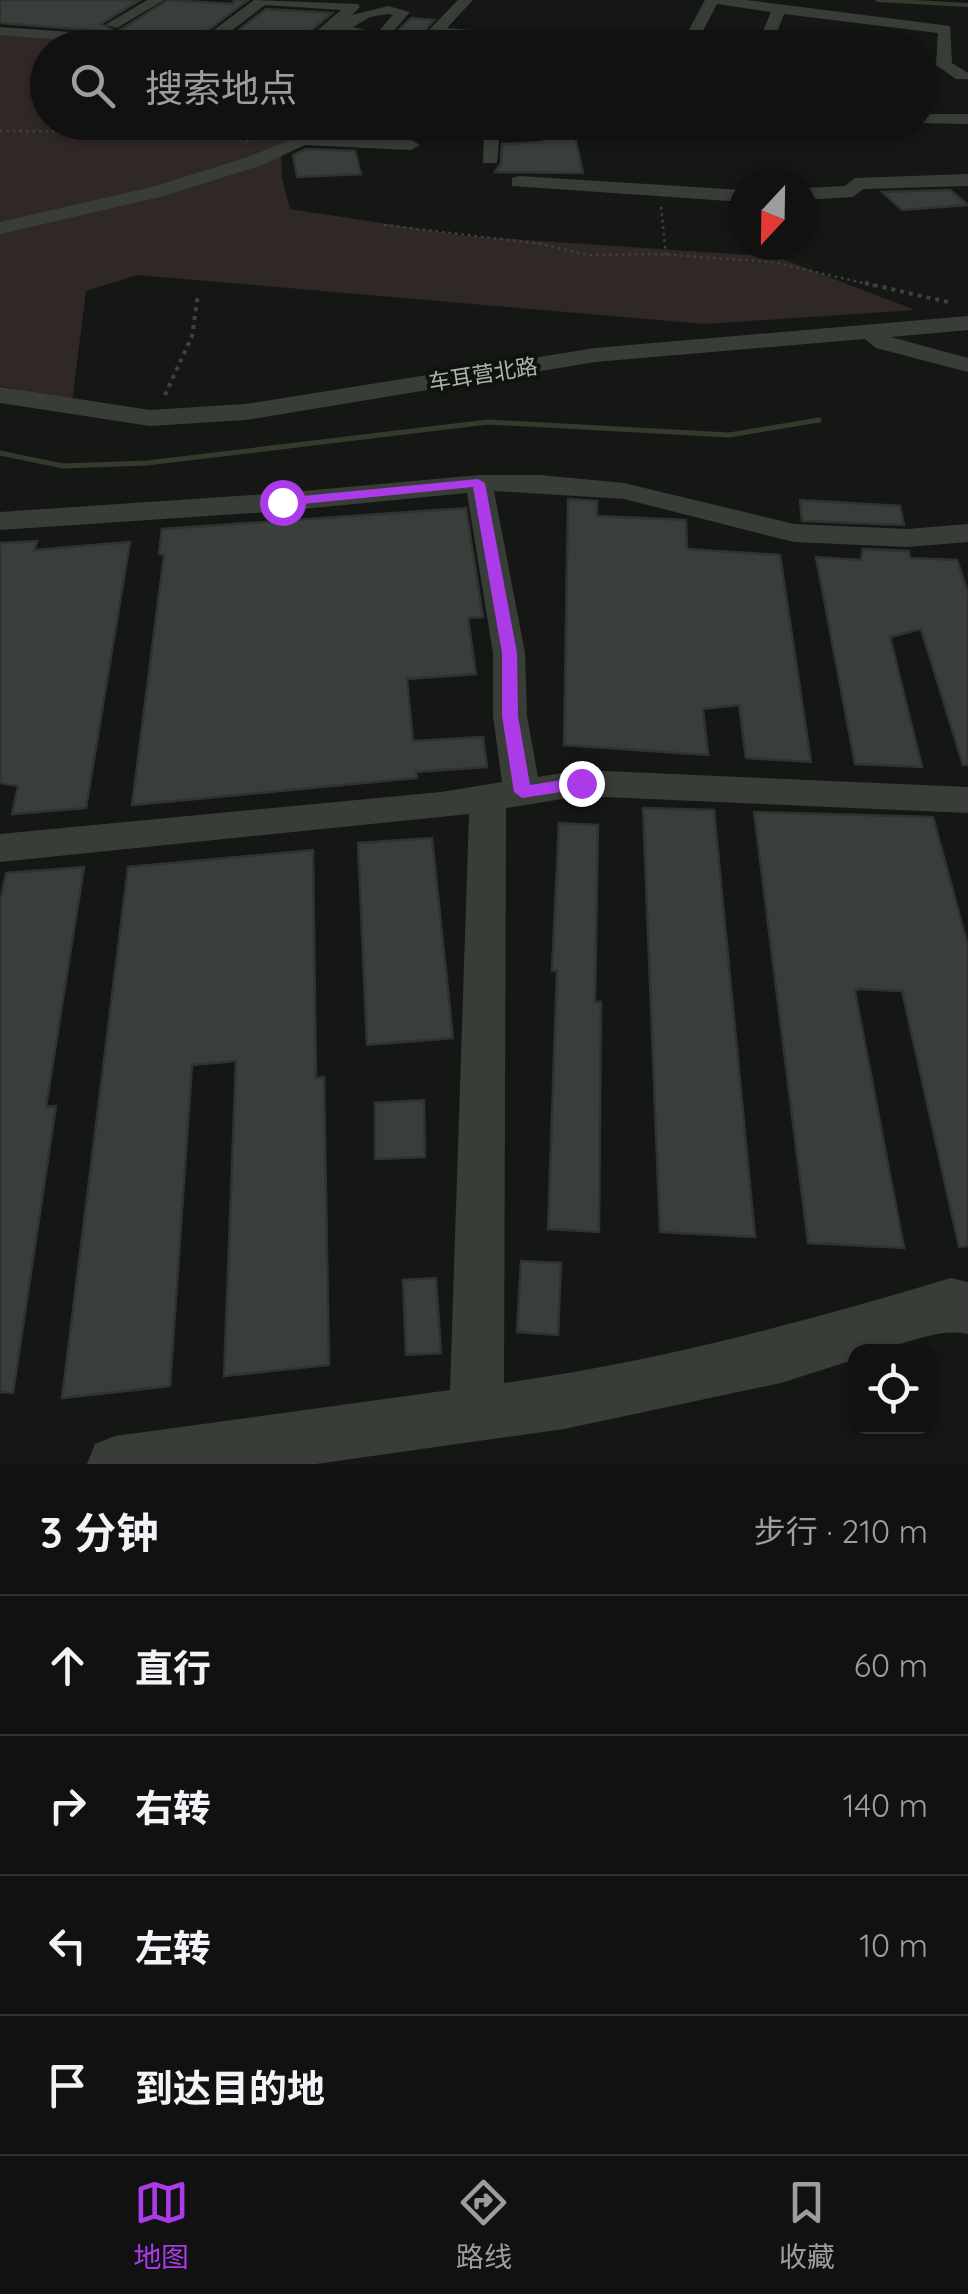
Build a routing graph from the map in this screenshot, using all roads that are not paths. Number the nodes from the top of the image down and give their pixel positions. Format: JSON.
{"nodes":[{"id":1,"x":156,"y":0,"type":"edge"},
{"id":2,"x":715,"y":0,"type":"edge"},
{"id":3,"x":242,"y":1,"type":"edge"},
{"id":4,"x":259,"y":2,"type":"junction"},
{"id":5,"x":469,"y":8,"type":"edge"},
{"id":6,"x":779,"y":10,"type":"junction"},
{"id":7,"x":112,"y":26,"type":"dead end"},
{"id":8,"x":222,"y":30,"type":"edge"},
{"id":9,"x":327,"y":30,"type":"edge"},
{"id":10,"x":437,"y":30,"type":"edge"},
{"id":11,"x":697,"y":30,"type":"edge"},
{"id":12,"x":771,"y":30,"type":"edge"},
{"id":13,"x":0,"y":31,"type":"edge"},
{"id":14,"x":30,"y":33,"type":"edge"},
{"id":15,"x":967,"y":73,"type":"edge"},
{"id":16,"x":938,"y":75,"type":"edge"},
{"id":17,"x":938,"y":119,"type":"edge"},
{"id":18,"x":968,"y":120,"type":"edge"},
{"id":19,"x":302,"y":140,"type":"edge"},
{"id":20,"x":323,"y":140,"type":"edge"},
{"id":21,"x":358,"y":140,"type":"edge"},
{"id":22,"x":490,"y":140,"type":"edge"},
{"id":23,"x":410,"y":145,"type":"dead end"},
{"id":24,"x":490,"y":159,"type":"dead end"},
{"id":25,"x":324,"y":165,"type":"dead end"},
{"id":26,"x":968,"y":180,"type":"edge"},
{"id":27,"x":519,"y":182,"type":"dead end"},
{"id":28,"x":968,"y":188,"type":"edge"},
{"id":29,"x":818,"y":193,"type":"edge"},
{"id":30,"x":887,"y":194,"type":"dead end"},
{"id":31,"x":728,"y":195,"type":"edge"},
{"id":32,"x":0,"y":228,"type":"edge"},
{"id":33,"x":962,"y":314,"type":"edge"},
{"id":34,"x":872,"y":333,"type":"junction"},
{"id":35,"x":968,"y":365,"type":"edge"},
{"id":36,"x":0,"y":395,"type":"edge"},
{"id":37,"x":478,"y":483,"type":"junction"},
{"id":38,"x":0,"y":522,"type":"edge"},
{"id":39,"x":968,"y":533,"type":"edge"},
{"id":40,"x":505,"y":795,"type":"junction"},
{"id":41,"x":968,"y":800,"type":"edge"},
{"id":42,"x":0,"y":848,"type":"edge"},
{"id":43,"x":968,"y":1308,"type":"edge"},
{"id":44,"x":477,"y":1414,"type":"junction"},
{"id":45,"x":115,"y":1464,"type":"edge"}],
"edges":[{"from":1,"to":7,"type":"street"},
{"from":2,"to":6,"type":"street"},
{"from":2,"to":11,"type":"street"},
{"from":3,"to":4,"type":"street"},
{"from":4,"to":8,"type":"street"},
{"from":4,"to":9,"type":"street"},
{"from":5,"to":10,"type":"street"},
{"from":6,"to":12,"type":"street"},
{"from":6,"to":15,"type":"street"},
{"from":13,"to":14,"type":"street"},
{"from":15,"to":16,"type":"street"},
{"from":17,"to":18,"type":"street"},
{"from":19,"to":32,"type":"street"},
{"from":20,"to":25,"type":"street"},
{"from":21,"to":23,"type":"street"},
{"from":22,"to":24,"type":"street"},
{"from":26,"to":29,"type":"street"},
{"from":27,"to":31,"type":"street"},
{"from":28,"to":30,"type":"street"},
{"from":33,"to":34,"type":"street","name":"车耳营北路"},
{"from":34,"to":35,"type":"street"},
{"from":34,"to":36,"type":"street","name":"车耳营北路"},
{"from":37,"to":38,"type":"street"},
{"from":37,"to":39,"type":"street"},
{"from":37,"to":40,"type":"street"},
{"from":40,"to":41,"type":"street"},
{"from":40,"to":42,"type":"street"},
{"from":40,"to":44,"type":"street"},
{"from":43,"to":44,"type":"street"},
{"from":44,"to":45,"type":"street"}]}
